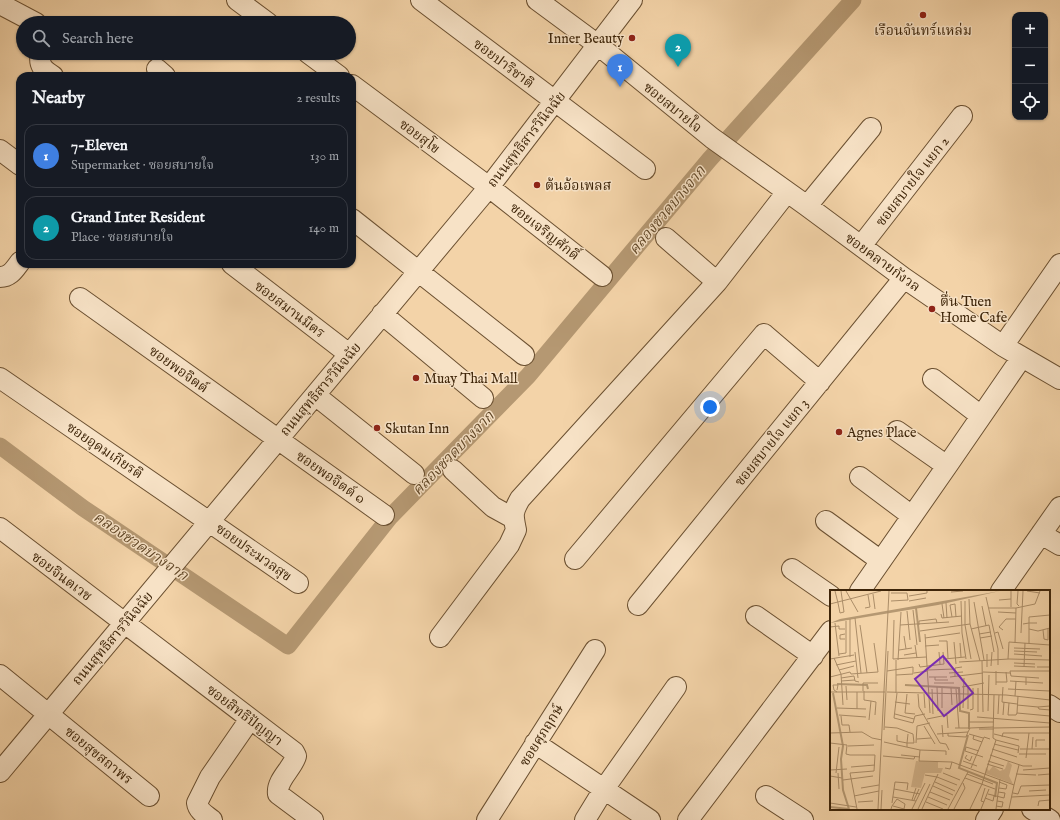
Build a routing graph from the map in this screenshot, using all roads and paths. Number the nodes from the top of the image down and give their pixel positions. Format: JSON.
{"nodes":[{"id":1,"x":237,"y":0,"type":"edge"},
{"id":2,"x":421,"y":0,"type":"edge"},
{"id":3,"x":537,"y":0,"type":"edge"},
{"id":4,"x":632,"y":0,"type":"edge"},
{"id":5,"x":0,"y":2,"type":"edge"},
{"id":6,"x":24,"y":16,"type":"edge"},
{"id":7,"x":259,"y":16,"type":"edge"},
{"id":8,"x":598,"y":46,"type":"junction"},
{"id":9,"x":40,"y":60,"type":"edge"},
{"id":10,"x":317,"y":60,"type":"edge"},
{"id":11,"x":46,"y":72,"type":"edge"},
{"id":12,"x":334,"y":72,"type":"edge"},
{"id":13,"x":356,"y":88,"type":"edge"},
{"id":14,"x":555,"y":101,"type":"junction"},
{"id":15,"x":962,"y":116,"type":"dead end"},
{"id":16,"x":871,"y":128,"type":"dead end"},
{"id":17,"x":712,"y":138,"type":"joint"},
{"id":18,"x":0,"y":150,"type":"edge"},
{"id":19,"x":16,"y":162,"type":"edge"},
{"id":20,"x":645,"y":169,"type":"dead end"},
{"id":21,"x":489,"y":187,"type":"junction"},
{"id":22,"x":787,"y":192,"type":"junction"},
{"id":23,"x":807,"y":206,"type":"junction"},
{"id":24,"x":356,"y":222,"type":"edge"},
{"id":25,"x":666,"y":238,"type":"dead end"},
{"id":26,"x":861,"y":246,"type":"junction"},
{"id":27,"x":1060,"y":264,"type":"edge"},
{"id":28,"x":16,"y":267,"type":"edge"},
{"id":29,"x":237,"y":268,"type":"edge"},
{"id":30,"x":418,"y":271,"type":"junction"},
{"id":31,"x":602,"y":276,"type":"dead end"},
{"id":32,"x":0,"y":277,"type":"edge"},
{"id":33,"x":904,"y":278,"type":"junction"},
{"id":34,"x":717,"y":282,"type":"junction"},
{"id":35,"x":80,"y":298,"type":"dead end"},
{"id":36,"x":382,"y":314,"type":"junction"},
{"id":37,"x":1003,"y":346,"type":"junction"},
{"id":38,"x":349,"y":354,"type":"junction"},
{"id":39,"x":524,"y":355,"type":"dead end"},
{"id":40,"x":1022,"y":357,"type":"junction"},
{"id":41,"x":0,"y":378,"type":"edge"},
{"id":42,"x":933,"y":379,"type":"dead end"},
{"id":43,"x":1060,"y":379,"type":"edge"},
{"id":44,"x":820,"y":382,"type":"junction"},
{"id":45,"x":315,"y":395,"type":"junction"},
{"id":46,"x":483,"y":398,"type":"dead end"},
{"id":47,"x":982,"y":416,"type":"junction"},
{"id":48,"x":897,"y":431,"type":"dead end"},
{"id":49,"x":277,"y":440,"type":"junction"},
{"id":50,"x":947,"y":466,"type":"junction"},
{"id":51,"x":453,"y":470,"type":"dead end"},
{"id":52,"x":414,"y":474,"type":"dead end"},
{"id":53,"x":860,"y":477,"type":"dead end"},
{"id":54,"x":1060,"y":507,"type":"edge"},
{"id":55,"x":384,"y":515,"type":"dead end"},
{"id":56,"x":912,"y":516,"type":"junction"},
{"id":57,"x":513,"y":518,"type":"junction"},
{"id":58,"x":210,"y":521,"type":"junction"},
{"id":59,"x":826,"y":521,"type":"dead end"},
{"id":60,"x":0,"y":528,"type":"edge"},
{"id":61,"x":1041,"y":534,"type":"junction"},
{"id":62,"x":1060,"y":545,"type":"edge"},
{"id":63,"x":575,"y":559,"type":"dead end"},
{"id":64,"x":881,"y":561,"type":"junction"},
{"id":65,"x":792,"y":569,"type":"dead end"},
{"id":66,"x":298,"y":583,"type":"dead end"},
{"id":67,"x":861,"y":590,"type":"edge"},
{"id":68,"x":1002,"y":590,"type":"edge"},
{"id":69,"x":830,"y":595,"type":"edge"},
{"id":70,"x":638,"y":605,"type":"dead end"},
{"id":71,"x":756,"y":616,"type":"dead end"},
{"id":72,"x":124,"y":623,"type":"junction"},
{"id":73,"x":830,"y":632,"type":"edge"},
{"id":74,"x":440,"y":637,"type":"dead end"},
{"id":75,"x":595,"y":650,"type":"dead end"},
{"id":76,"x":813,"y":656,"type":"junction"},
{"id":77,"x":0,"y":675,"type":"edge"},
{"id":78,"x":676,"y":687,"type":"dead end"},
{"id":79,"x":1050,"y":706,"type":"edge"},
{"id":80,"x":1060,"y":712,"type":"edge"},
{"id":81,"x":49,"y":714,"type":"junction"},
{"id":82,"x":250,"y":719,"type":"junction"},
{"id":83,"x":535,"y":743,"type":"junction"},
{"id":84,"x":0,"y":772,"type":"edge"},
{"id":85,"x":604,"y":789,"type":"junction"},
{"id":86,"x":150,"y":796,"type":"dead end"},
{"id":87,"x":766,"y":796,"type":"dead end"},
{"id":88,"x":992,"y":810,"type":"edge"},
{"id":89,"x":1034,"y":810,"type":"edge"},
{"id":90,"x":212,"y":820,"type":"edge"},
{"id":91,"x":313,"y":820,"type":"edge"},
{"id":92,"x":487,"y":820,"type":"edge"},
{"id":93,"x":585,"y":820,"type":"edge"},
{"id":94,"x":650,"y":820,"type":"edge"},
{"id":95,"x":688,"y":820,"type":"edge"},
{"id":96,"x":803,"y":820,"type":"edge"},
{"id":97,"x":986,"y":820,"type":"edge"},
{"id":98,"x":1050,"y":820,"type":"edge"}],
"edges":[{"from":1,"to":7,"type":"street"},
{"from":2,"to":14,"type":"street","name":"ซอยปาริชาติ"},
{"from":3,"to":8,"type":"street"},
{"from":4,"to":8,"type":"street","name":"ถนนสุทธิสารวินิจฉัย"},
{"from":5,"to":6,"type":"street"},
{"from":8,"to":14,"type":"street","name":"ถนนสุทธิสารวินิจฉัย"},
{"from":8,"to":17,"type":"street","name":"ซอยสบายใจ"},
{"from":9,"to":11,"type":"street"},
{"from":10,"to":12,"type":"street"},
{"from":13,"to":21,"type":"street","name":"ซอยสุโข"},
{"from":14,"to":20,"type":"street","name":"ซอยปาริชาติ"},
{"from":14,"to":21,"type":"street","name":"ถนนสุทธิสารวินิจฉัย"},
{"from":15,"to":26,"type":"street","name":"ซอยสบายใจ แยก 2"},
{"from":16,"to":23,"type":"street"},
{"from":17,"to":22,"type":"street","name":"ซอยคลายกังวล"},
{"from":18,"to":19,"type":"street"},
{"from":21,"to":30,"type":"street","name":"ถนนสุทธิสารวินิจฉัย"},
{"from":21,"to":31,"type":"street","name":"ซอยเจริญศักดิ์"},
{"from":22,"to":23,"type":"street","name":"ซอยคลายกังวล"},
{"from":22,"to":34,"type":"street"},
{"from":23,"to":26,"type":"street","name":"ซอยคลายกังวล"},
{"from":24,"to":30,"type":"street"},
{"from":25,"to":34,"type":"street"},
{"from":26,"to":33,"type":"street","name":"ซอยคลายกังวล"},
{"from":27,"to":37,"type":"street"},
{"from":28,"to":32,"type":"street"},
{"from":29,"to":38,"type":"street","name":"ซอยสมานมิตร"},
{"from":30,"to":36,"type":"street","name":"ถนนสุทธิสารวินิจฉัย"},
{"from":30,"to":39,"type":"street"},
{"from":33,"to":37,"type":"street","name":"ซอยคลายกังวล"},
{"from":33,"to":44,"type":"street","name":"ซอยสบายใจ แยก 3"},
{"from":34,"to":57,"type":"street"},
{"from":35,"to":49,"type":"street","name":"ซอยพอจิตต์"},
{"from":36,"to":38,"type":"street","name":"ถนนสุทธิสารวินิจฉัย"},
{"from":36,"to":46,"type":"street"},
{"from":37,"to":40,"type":"street","name":"ซอยคลายกังวล"},
{"from":38,"to":45,"type":"street","name":"ถนนสุทธิสารวินิจฉัย"},
{"from":40,"to":43,"type":"street","name":"ซอยคลายกังวล"},
{"from":40,"to":47,"type":"street"},
{"from":41,"to":58,"type":"street","name":"ซอยอุดมเกียรติ"},
{"from":42,"to":47,"type":"street"},
{"from":44,"to":63,"type":"street"},
{"from":44,"to":70,"type":"street","name":"ซอยสบายใจ แยก 3"},
{"from":45,"to":49,"type":"street","name":"ถนนสุทธิสารวินิจฉัย"},
{"from":45,"to":52,"type":"street"},
{"from":47,"to":50,"type":"street"},
{"from":48,"to":50,"type":"street"},
{"from":49,"to":55,"type":"street","name":"ซอยพอจิตต์ ๑"},
{"from":49,"to":58,"type":"street","name":"ถนนสุทธิสารวินิจฉัย"},
{"from":50,"to":56,"type":"street"},
{"from":51,"to":57,"type":"street"},
{"from":53,"to":56,"type":"street"},
{"from":54,"to":61,"type":"street"},
{"from":56,"to":64,"type":"street"},
{"from":57,"to":74,"type":"street"},
{"from":58,"to":66,"type":"street","name":"ซอยประมวลสุข"},
{"from":58,"to":72,"type":"street","name":"ถนนสุทธิสารวินิจฉัย"},
{"from":59,"to":64,"type":"street"},
{"from":60,"to":72,"type":"street","name":"ซอยจินตเวช"},
{"from":61,"to":62,"type":"street"},
{"from":61,"to":68,"type":"street"},
{"from":64,"to":67,"type":"street"},
{"from":65,"to":69,"type":"street"},
{"from":71,"to":76,"type":"street"},
{"from":72,"to":81,"type":"street","name":"ถนนสุทธิสารวินิจฉัย"},
{"from":72,"to":82,"type":"street","name":"ซอยสิทธิปัญญา"},
{"from":73,"to":76,"type":"street"},
{"from":75,"to":83,"type":"street","name":"ซอยศุภฤกษ์"},
{"from":76,"to":95,"type":"street"},
{"from":77,"to":81,"type":"street","name":"ซอยสุขสถาพร"},
{"from":78,"to":85,"type":"street"},
{"from":79,"to":80,"type":"street"},
{"from":81,"to":84,"type":"street","name":"ถนนสุทธิสารวินิจฉัย"},
{"from":81,"to":86,"type":"street","name":"ซอยสุขสถาพร"},
{"from":82,"to":90,"type":"street"},
{"from":82,"to":91,"type":"street","name":"ซอยสิทธิปัญญา"},
{"from":83,"to":85,"type":"street"},
{"from":83,"to":92,"type":"street","name":"ซอยศุภฤกษ์"},
{"from":85,"to":93,"type":"street"},
{"from":85,"to":94,"type":"street"},
{"from":87,"to":96,"type":"street"},
{"from":88,"to":97,"type":"street"},
{"from":89,"to":98,"type":"street"}]}
